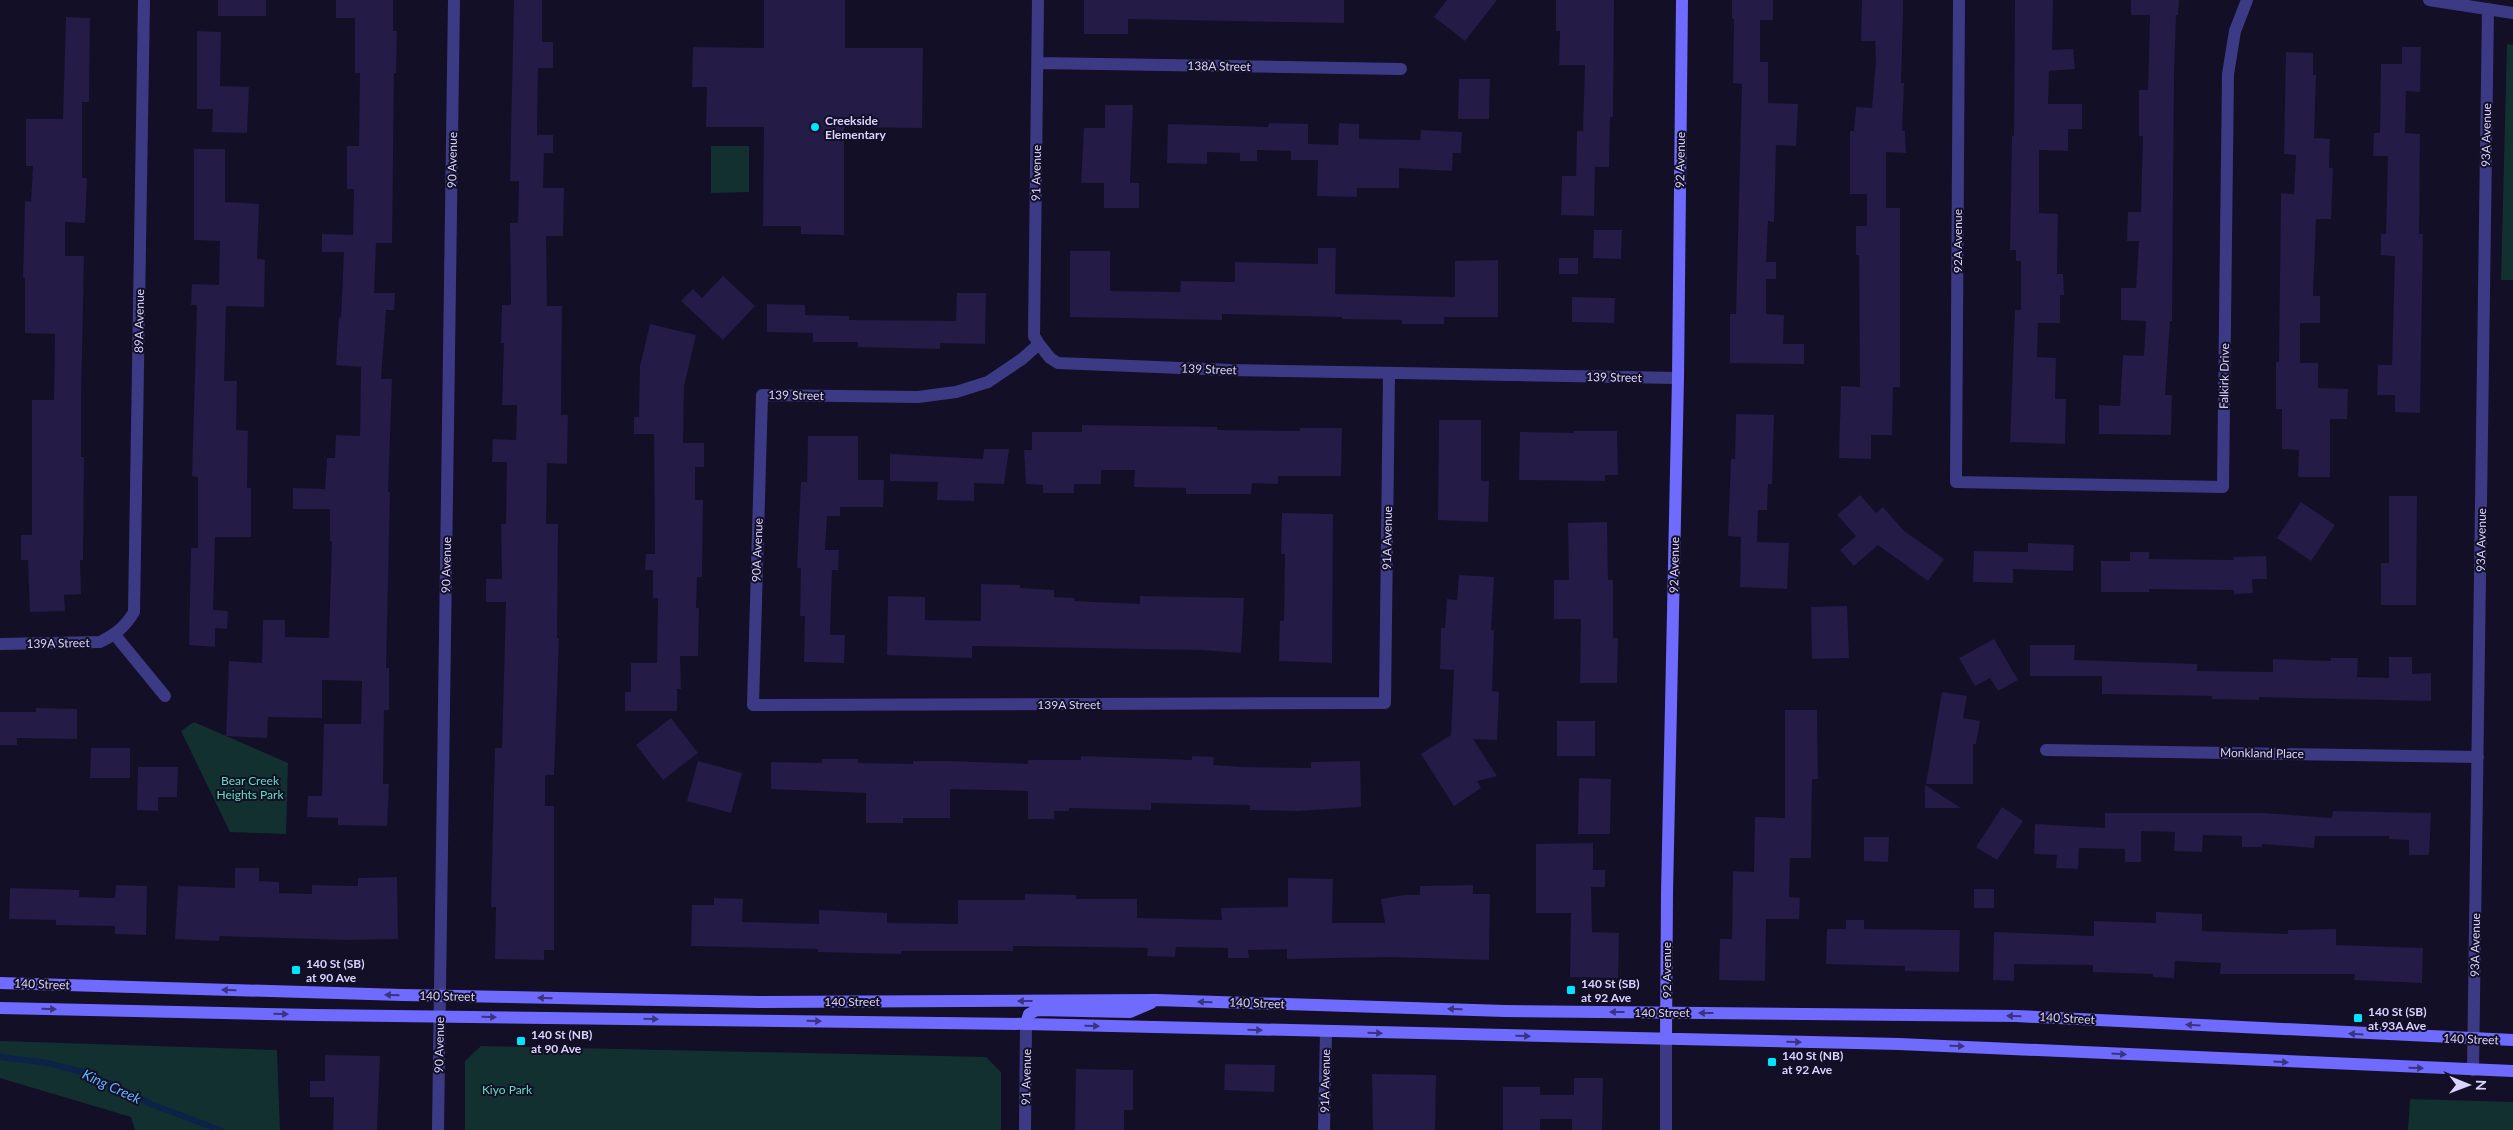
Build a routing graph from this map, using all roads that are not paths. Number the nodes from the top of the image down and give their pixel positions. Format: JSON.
{"nodes":[{"id":1,"x":144,"y":0,"type":"edge"},
{"id":2,"x":454,"y":0,"type":"edge"},
{"id":3,"x":1038,"y":0,"type":"edge"},
{"id":4,"x":1682,"y":0,"type":"edge"},
{"id":5,"x":1959,"y":0,"type":"edge"},
{"id":6,"x":2247,"y":0,"type":"edge"},
{"id":7,"x":2429,"y":0,"type":"edge"},
{"id":8,"x":2488,"y":10,"type":"junction"},
{"id":9,"x":2513,"y":13,"type":"edge"},
{"id":10,"x":1038,"y":63,"type":"junction"},
{"id":11,"x":1401,"y":69,"type":"dead end"},
{"id":12,"x":1038,"y":344,"type":"junction"},
{"id":13,"x":1389,"y":374,"type":"junction"},
{"id":14,"x":1678,"y":378,"type":"junction"},
{"id":15,"x":762,"y":394,"type":"joint"},
{"id":16,"x":1956,"y":482,"type":"joint"},
{"id":17,"x":115,"y":635,"type":"junction"},
{"id":18,"x":0,"y":644,"type":"edge"},
{"id":19,"x":165,"y":696,"type":"dead end"},
{"id":20,"x":1386,"y":703,"type":"joint"},
{"id":21,"x":753,"y":705,"type":"joint"},
{"id":22,"x":2046,"y":750,"type":"dead end"},
{"id":23,"x":2478,"y":757,"type":"junction"},
{"id":24,"x":0,"y":983,"type":"edge"},
{"id":25,"x":440,"y":996,"type":"junction"},
{"id":26,"x":1156,"y":1000,"type":"junction"},
{"id":27,"x":0,"y":1008,"type":"edge"},
{"id":28,"x":1666,"y":1012,"type":"junction"},
{"id":29,"x":440,"y":1016,"type":"junction"},
{"id":30,"x":1026,"y":1024,"type":"junction"},
{"id":31,"x":1326,"y":1032,"type":"junction"},
{"id":32,"x":1666,"y":1039,"type":"junction"},
{"id":33,"x":2474,"y":1039,"type":"junction"},
{"id":34,"x":2513,"y":1040,"type":"edge"},
{"id":35,"x":2473,"y":1070,"type":"junction"},
{"id":36,"x":2513,"y":1071,"type":"edge"},
{"id":37,"x":438,"y":1130,"type":"edge"},
{"id":38,"x":1025,"y":1130,"type":"edge"},
{"id":39,"x":1324,"y":1130,"type":"edge"},
{"id":40,"x":1666,"y":1130,"type":"edge"}],
"edges":[{"from":1,"to":17,"type":"street","name":"89A Avenue"},
{"from":2,"to":25,"type":"street","name":"90 Avenue"},
{"from":3,"to":10,"type":"street","name":"91 Avenue"},
{"from":4,"to":14,"type":"main road","name":"92 Avenue"},
{"from":5,"to":16,"type":"street","name":"92A Avenue"},
{"from":6,"to":16,"type":"street","name":"Falkirk Drive"},
{"from":7,"to":8,"type":"street"},
{"from":8,"to":9,"type":"street"},
{"from":8,"to":23,"type":"street","name":"93A Avenue"},
{"from":10,"to":11,"type":"street","name":"138A Street"},
{"from":10,"to":12,"type":"street","name":"91 Avenue"},
{"from":12,"to":13,"type":"street","name":"139 Street"},
{"from":12,"to":15,"type":"street","name":"139 Street"},
{"from":13,"to":14,"type":"street","name":"139 Street"},
{"from":13,"to":20,"type":"street","name":"91A Avenue"},
{"from":14,"to":28,"type":"main road","name":"92 Avenue"},
{"from":15,"to":21,"type":"street","name":"90A Avenue"},
{"from":17,"to":18,"type":"street","name":"139A Street"},
{"from":17,"to":19,"type":"street"},
{"from":20,"to":21,"type":"street","name":"139A Street"},
{"from":22,"to":23,"type":"street","name":"Monkland Place"},
{"from":23,"to":33,"type":"street","name":"93A Avenue"},
{"from":25,"to":24,"type":"main road","name":"140 Street","one_way":true},
{"from":26,"to":25,"type":"main road","name":"140 Street","one_way":true},
{"from":25,"to":29,"type":"street","name":"90 Avenue"},
{"from":28,"to":26,"type":"main road","name":"140 Street","one_way":true},
{"from":26,"to":30,"type":"main road"},
{"from":27,"to":29,"type":"main road","name":"140 Street","one_way":true},
{"from":28,"to":32,"type":"main road","name":"92 Avenue"},
{"from":33,"to":28,"type":"main road","name":"140 Street","one_way":true},
{"from":29,"to":30,"type":"main road","name":"140 Street","one_way":true},
{"from":29,"to":37,"type":"street","name":"90 Avenue"},
{"from":30,"to":31,"type":"main road","name":"140 Street","one_way":true},
{"from":30,"to":38,"type":"street","name":"91 Avenue"},
{"from":31,"to":32,"type":"main road","name":"140 Street","one_way":true},
{"from":31,"to":39,"type":"street","name":"91A Avenue"},
{"from":32,"to":35,"type":"main road","name":"140 Street","one_way":true},
{"from":32,"to":40,"type":"street","name":"92 Avenue"},
{"from":33,"to":34,"type":"main road","name":"140 Street"},
{"from":33,"to":35,"type":"street","name":"93A Avenue"},
{"from":35,"to":36,"type":"main road","name":"140 Street"}]}
